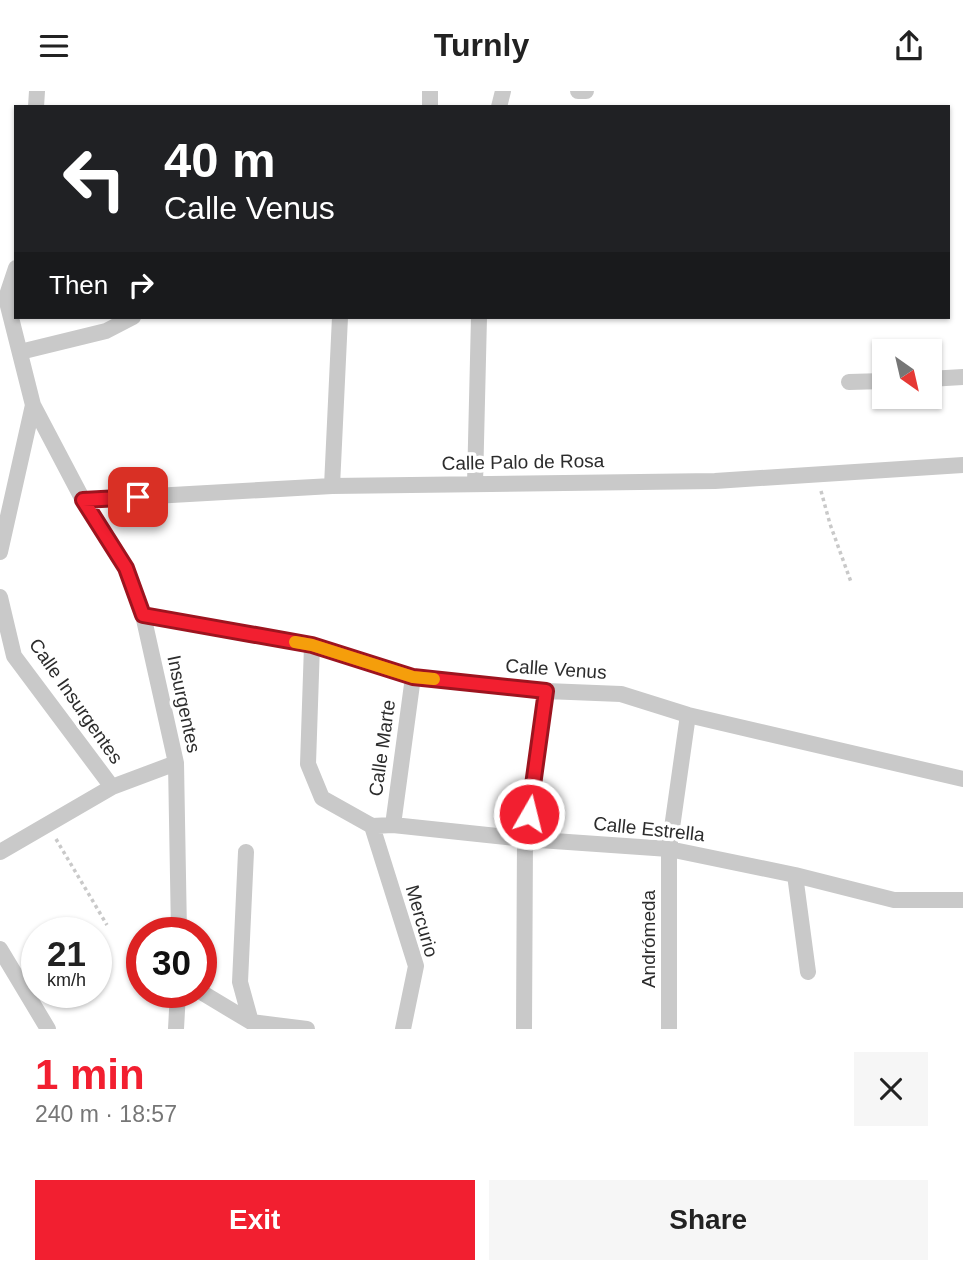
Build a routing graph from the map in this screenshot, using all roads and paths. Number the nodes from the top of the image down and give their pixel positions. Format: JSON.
{"nodes":[{"id":1,"x":578,"y":91,"type":"edge"},
{"id":2,"x":586,"y":91,"type":"edge"},
{"id":3,"x":14,"y":273,"type":"edge"},
{"id":4,"x":3,"y":300,"type":"edge"},
{"id":5,"x":129,"y":319,"type":"edge"},
{"id":6,"x":340,"y":319,"type":"edge"},
{"id":7,"x":479,"y":319,"type":"edge"},
{"id":8,"x":20,"y":352,"type":"junction"},
{"id":9,"x":963,"y":377,"type":"edge"},
{"id":10,"x":942,"y":378,"type":"edge"},
{"id":11,"x":872,"y":381,"type":"edge"},
{"id":12,"x":849,"y":382,"type":"dead end"},
{"id":13,"x":33,"y":405,"type":"junction"},
{"id":14,"x":963,"y":464,"type":"edge"},
{"id":15,"x":817,"y":474,"type":"junction"},
{"id":16,"x":475,"y":484,"type":"junction"},
{"id":17,"x":332,"y":486,"type":"junction"},
{"id":18,"x":83,"y":500,"type":"junction"},
{"id":19,"x":0,"y":552,"type":"edge"},
{"id":20,"x":851,"y":582,"type":"dead end"},
{"id":21,"x":0,"y":597,"type":"edge"},
{"id":22,"x":143,"y":615,"type":"junction"},
{"id":23,"x":312,"y":645,"type":"junction"},
{"id":24,"x":413,"y":677,"type":"junction"},
{"id":25,"x":546,"y":691,"type":"junction"},
{"id":26,"x":688,"y":715,"type":"junction"},
{"id":27,"x":176,"y":763,"type":"junction"},
{"id":28,"x":963,"y":779,"type":"edge"},
{"id":29,"x":112,"y":787,"type":"junction"},
{"id":30,"x":47,"y":825,"type":"junction"},
{"id":31,"x":393,"y":825,"type":"junction"},
{"id":32,"x":372,"y":826,"type":"junction"},
{"id":33,"x":525,"y":839,"type":"junction"},
{"id":34,"x":669,"y":849,"type":"junction"},
{"id":35,"x":0,"y":852,"type":"edge"},
{"id":36,"x":246,"y":852,"type":"dead end"},
{"id":37,"x":794,"y":875,"type":"junction"},
{"id":38,"x":963,"y":901,"type":"edge"},
{"id":39,"x":102,"y":917,"type":"edge"},
{"id":40,"x":179,"y":917,"type":"edge"},
{"id":41,"x":0,"y":949,"type":"edge"},
{"id":42,"x":808,"y":972,"type":"dead end"},
{"id":43,"x":217,"y":1002,"type":"edge"},
{"id":44,"x":177,"y":1008,"type":"edge"},
{"id":45,"x":251,"y":1022,"type":"junction"},
{"id":46,"x":48,"y":1029,"type":"edge"},
{"id":47,"x":176,"y":1029,"type":"edge"},
{"id":48,"x":307,"y":1029,"type":"edge"},
{"id":49,"x":403,"y":1029,"type":"edge"},
{"id":50,"x":524,"y":1029,"type":"edge"},
{"id":51,"x":668,"y":1029,"type":"edge"}],
"edges":[{"from":1,"to":2,"type":"street"},
{"from":3,"to":4,"type":"street"},
{"from":4,"to":8,"type":"street"},
{"from":5,"to":8,"type":"street"},
{"from":6,"to":17,"type":"street"},
{"from":7,"to":16,"type":"street"},
{"from":8,"to":13,"type":"street"},
{"from":9,"to":10,"type":"street"},
{"from":11,"to":12,"type":"street"},
{"from":13,"to":18,"type":"street"},
{"from":13,"to":19,"type":"street"},
{"from":14,"to":15,"type":"street","name":"Calle Palo de Rosa"},
{"from":15,"to":16,"type":"street","name":"Calle Palo de Rosa"},
{"from":15,"to":20,"type":"path"},
{"from":16,"to":17,"type":"street","name":"Calle Palo de Rosa"},
{"from":17,"to":18,"type":"street","name":"Calle Palo de Rosa"},
{"from":18,"to":22,"type":"street","name":"Insurgentes"},
{"from":21,"to":29,"type":"street","name":"Calle Insurgentes"},
{"from":22,"to":23,"type":"street","name":"Calle Venus"},
{"from":22,"to":27,"type":"street","name":"Insurgentes"},
{"from":23,"to":24,"type":"street","name":"Calle Venus"},
{"from":23,"to":32,"type":"street"},
{"from":24,"to":25,"type":"street","name":"Calle Venus"},
{"from":24,"to":31,"type":"street","name":"Calle Marte"},
{"from":25,"to":26,"type":"street","name":"Calle Venus"},
{"from":25,"to":33,"type":"street"},
{"from":26,"to":28,"type":"street","name":"Calle Venus"},
{"from":26,"to":34,"type":"street","name":"Andrómeda"},
{"from":27,"to":29,"type":"street"},
{"from":27,"to":40,"type":"street","name":"Insurgentes"},
{"from":29,"to":30,"type":"street"},
{"from":30,"to":35,"type":"street"},
{"from":30,"to":39,"type":"path"},
{"from":31,"to":32,"type":"street","name":"Calle Estrella"},
{"from":31,"to":33,"type":"street","name":"Calle Estrella"},
{"from":32,"to":49,"type":"street","name":"Mercurio"},
{"from":33,"to":34,"type":"street","name":"Calle Estrella"},
{"from":33,"to":50,"type":"street"},
{"from":34,"to":37,"type":"street","name":"Calle Estrella"},
{"from":34,"to":51,"type":"street","name":"Andrómeda"},
{"from":36,"to":45,"type":"street"},
{"from":37,"to":38,"type":"street","name":"Calle Estrella"},
{"from":37,"to":42,"type":"street"},
{"from":41,"to":46,"type":"street"},
{"from":43,"to":45,"type":"street"},
{"from":44,"to":47,"type":"street"},
{"from":45,"to":48,"type":"street"}]}
